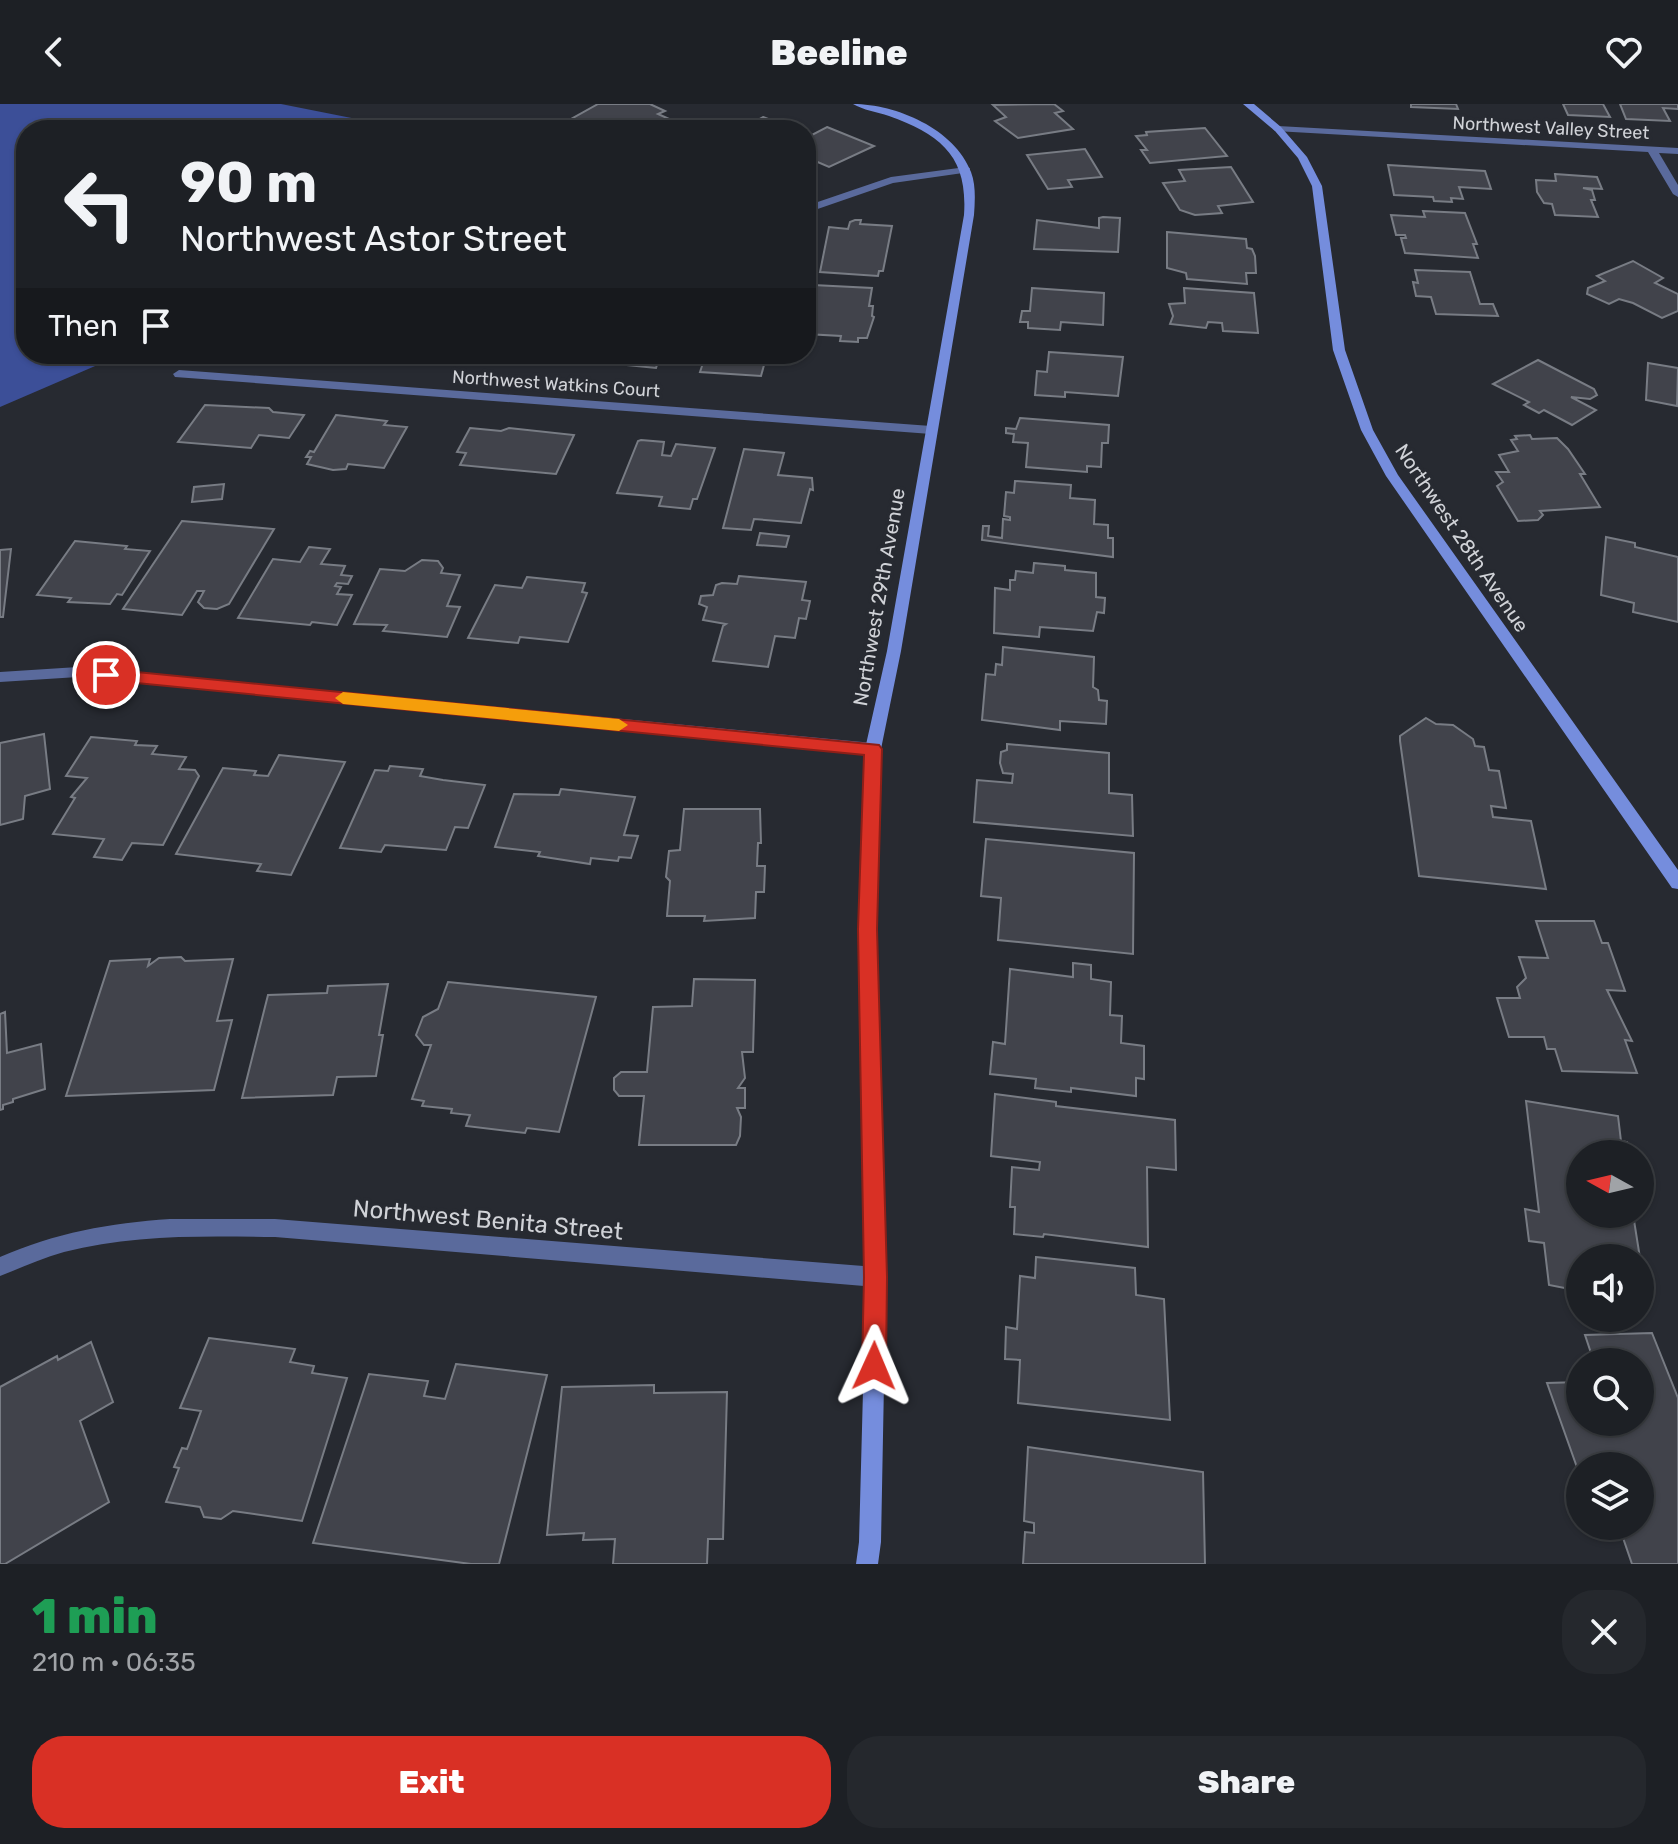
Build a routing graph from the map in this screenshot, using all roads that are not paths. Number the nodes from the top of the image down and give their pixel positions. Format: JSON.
{"nodes":[{"id":1,"x":858,"y":104,"type":"edge"},
{"id":2,"x":1248,"y":104,"type":"edge"},
{"id":3,"x":1278,"y":129,"type":"junction"},
{"id":4,"x":1652,"y":150,"type":"junction"},
{"id":5,"x":1678,"y":151,"type":"edge"},
{"id":6,"x":966,"y":170,"type":"junction"},
{"id":7,"x":1678,"y":194,"type":"edge"},
{"id":8,"x":816,"y":206,"type":"edge"},
{"id":9,"x":179,"y":374,"type":"dead end"},
{"id":10,"x":931,"y":430,"type":"junction"},
{"id":11,"x":0,"y":677,"type":"edge"},
{"id":12,"x":873,"y":749,"type":"junction"},
{"id":13,"x":1678,"y":883,"type":"edge"},
{"id":14,"x":0,"y":1267,"type":"edge"},
{"id":15,"x":876,"y":1277,"type":"junction"},
{"id":16,"x":867,"y":1564,"type":"edge"}],
"edges":[{"from":1,"to":6,"type":"street"},
{"from":2,"to":3,"type":"street","name":"Northwest 28th Avenue"},
{"from":3,"to":4,"type":"street","name":"Northwest Valley Street"},
{"from":3,"to":13,"type":"street","name":"Northwest 28th Avenue"},
{"from":4,"to":5,"type":"street","name":"Northwest Valley Street"},
{"from":4,"to":7,"type":"street"},
{"from":6,"to":8,"type":"street"},
{"from":6,"to":10,"type":"street","name":"Northwest 29th Avenue"},
{"from":9,"to":10,"type":"street","name":"Northwest Watkins Court"},
{"from":10,"to":12,"type":"street","name":"Northwest 29th Avenue"},
{"from":11,"to":12,"type":"street"},
{"from":12,"to":15,"type":"street","name":"Northwest 29th Avenue"},
{"from":14,"to":15,"type":"street","name":"Northwest Benita Street"},
{"from":15,"to":16,"type":"street","name":"Northwest 29th Avenue"}]}
